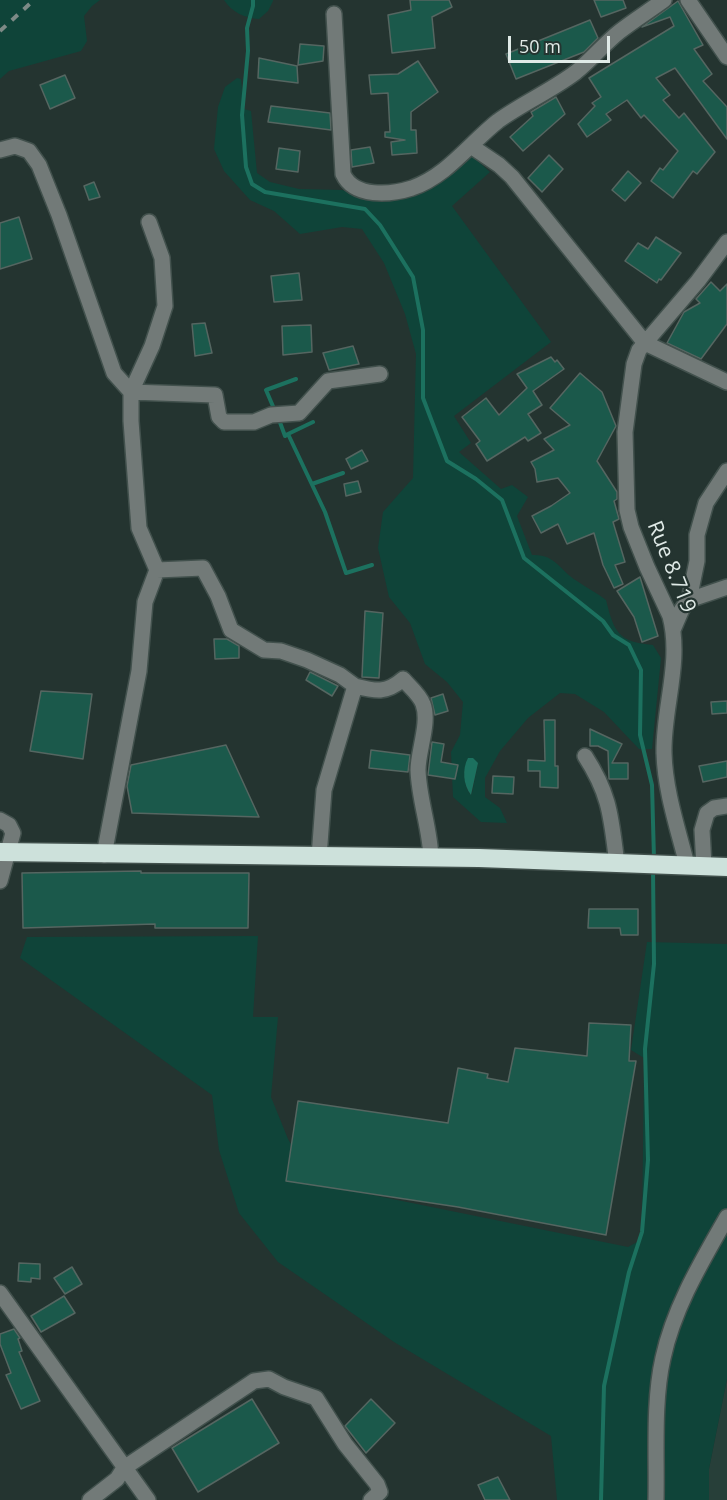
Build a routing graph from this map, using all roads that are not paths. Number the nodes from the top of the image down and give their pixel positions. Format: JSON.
{"nodes":[{"id":1,"x":663,"y":0,"type":"edge"},
{"id":2,"x":688,"y":0,"type":"edge"},
{"id":3,"x":334,"y":14,"type":"dead end"},
{"id":4,"x":727,"y":57,"type":"edge"},
{"id":5,"x":471,"y":146,"type":"junction"},
{"id":6,"x":0,"y":150,"type":"edge"},
{"id":7,"x":149,"y":222,"type":"dead end"},
{"id":8,"x":727,"y":242,"type":"edge"},
{"id":9,"x":645,"y":343,"type":"junction"},
{"id":10,"x":380,"y":374,"type":"dead end"},
{"id":11,"x":727,"y":381,"type":"edge"},
{"id":12,"x":131,"y":392,"type":"junction"},
{"id":13,"x":727,"y":471,"type":"edge"},
{"id":14,"x":157,"y":570,"type":"junction"},
{"id":15,"x":727,"y":587,"type":"edge"},
{"id":16,"x":689,"y":600,"type":"junction"},
{"id":17,"x":673,"y":630,"type":"junction"},
{"id":18,"x":355,"y":686,"type":"junction"},
{"id":19,"x":585,"y":756,"type":"dead end"},
{"id":20,"x":727,"y":806,"type":"edge"},
{"id":21,"x":0,"y":820,"type":"edge"},
{"id":22,"x":4,"y":852,"type":"edge"},
{"id":23,"x":104,"y":855,"type":"junction"},
{"id":24,"x":319,"y":857,"type":"junction"},
{"id":25,"x":431,"y":858,"type":"junction"},
{"id":26,"x":617,"y":864,"type":"junction"},
{"id":27,"x":689,"y":866,"type":"junction"},
{"id":28,"x":727,"y":867,"type":"edge"},
{"id":29,"x":0,"y":881,"type":"edge"},
{"id":30,"x":727,"y":1217,"type":"edge"},
{"id":31,"x":0,"y":1293,"type":"edge"},
{"id":32,"x":124,"y":1467,"type":"junction"},
{"id":33,"x":90,"y":1500,"type":"edge"},
{"id":34,"x":148,"y":1500,"type":"edge"},
{"id":35,"x":371,"y":1500,"type":"edge"},
{"id":36,"x":656,"y":1500,"type":"edge"}],
"edges":[{"from":1,"to":5,"type":"street"},
{"from":2,"to":4,"type":"street"},
{"from":3,"to":5,"type":"street"},
{"from":5,"to":9,"type":"street"},
{"from":6,"to":12,"type":"street"},
{"from":7,"to":12,"type":"street"},
{"from":8,"to":9,"type":"street","name":"Rue 8.719"},
{"from":9,"to":11,"type":"street"},
{"from":9,"to":17,"type":"street","name":"Rue 8.719"},
{"from":10,"to":12,"type":"street"},
{"from":12,"to":14,"type":"street"},
{"from":13,"to":16,"type":"street"},
{"from":14,"to":18,"type":"street"},
{"from":14,"to":23,"type":"street"},
{"from":15,"to":16,"type":"street"},
{"from":16,"to":17,"type":"street"},
{"from":17,"to":27,"type":"street","name":"Rue 8.719"},
{"from":18,"to":24,"type":"street"},
{"from":18,"to":25,"type":"street"},
{"from":19,"to":26,"type":"street"},
{"from":20,"to":27,"type":"street"},
{"from":21,"to":22,"type":"street"},
{"from":22,"to":23,"type":"highway"},
{"from":22,"to":29,"type":"street"},
{"from":23,"to":24,"type":"highway"},
{"from":24,"to":25,"type":"highway"},
{"from":25,"to":26,"type":"highway"},
{"from":26,"to":27,"type":"highway"},
{"from":27,"to":28,"type":"highway"},
{"from":30,"to":36,"type":"street"},
{"from":31,"to":32,"type":"street"},
{"from":32,"to":33,"type":"street"},
{"from":32,"to":34,"type":"street"},
{"from":32,"to":35,"type":"street"}]}
